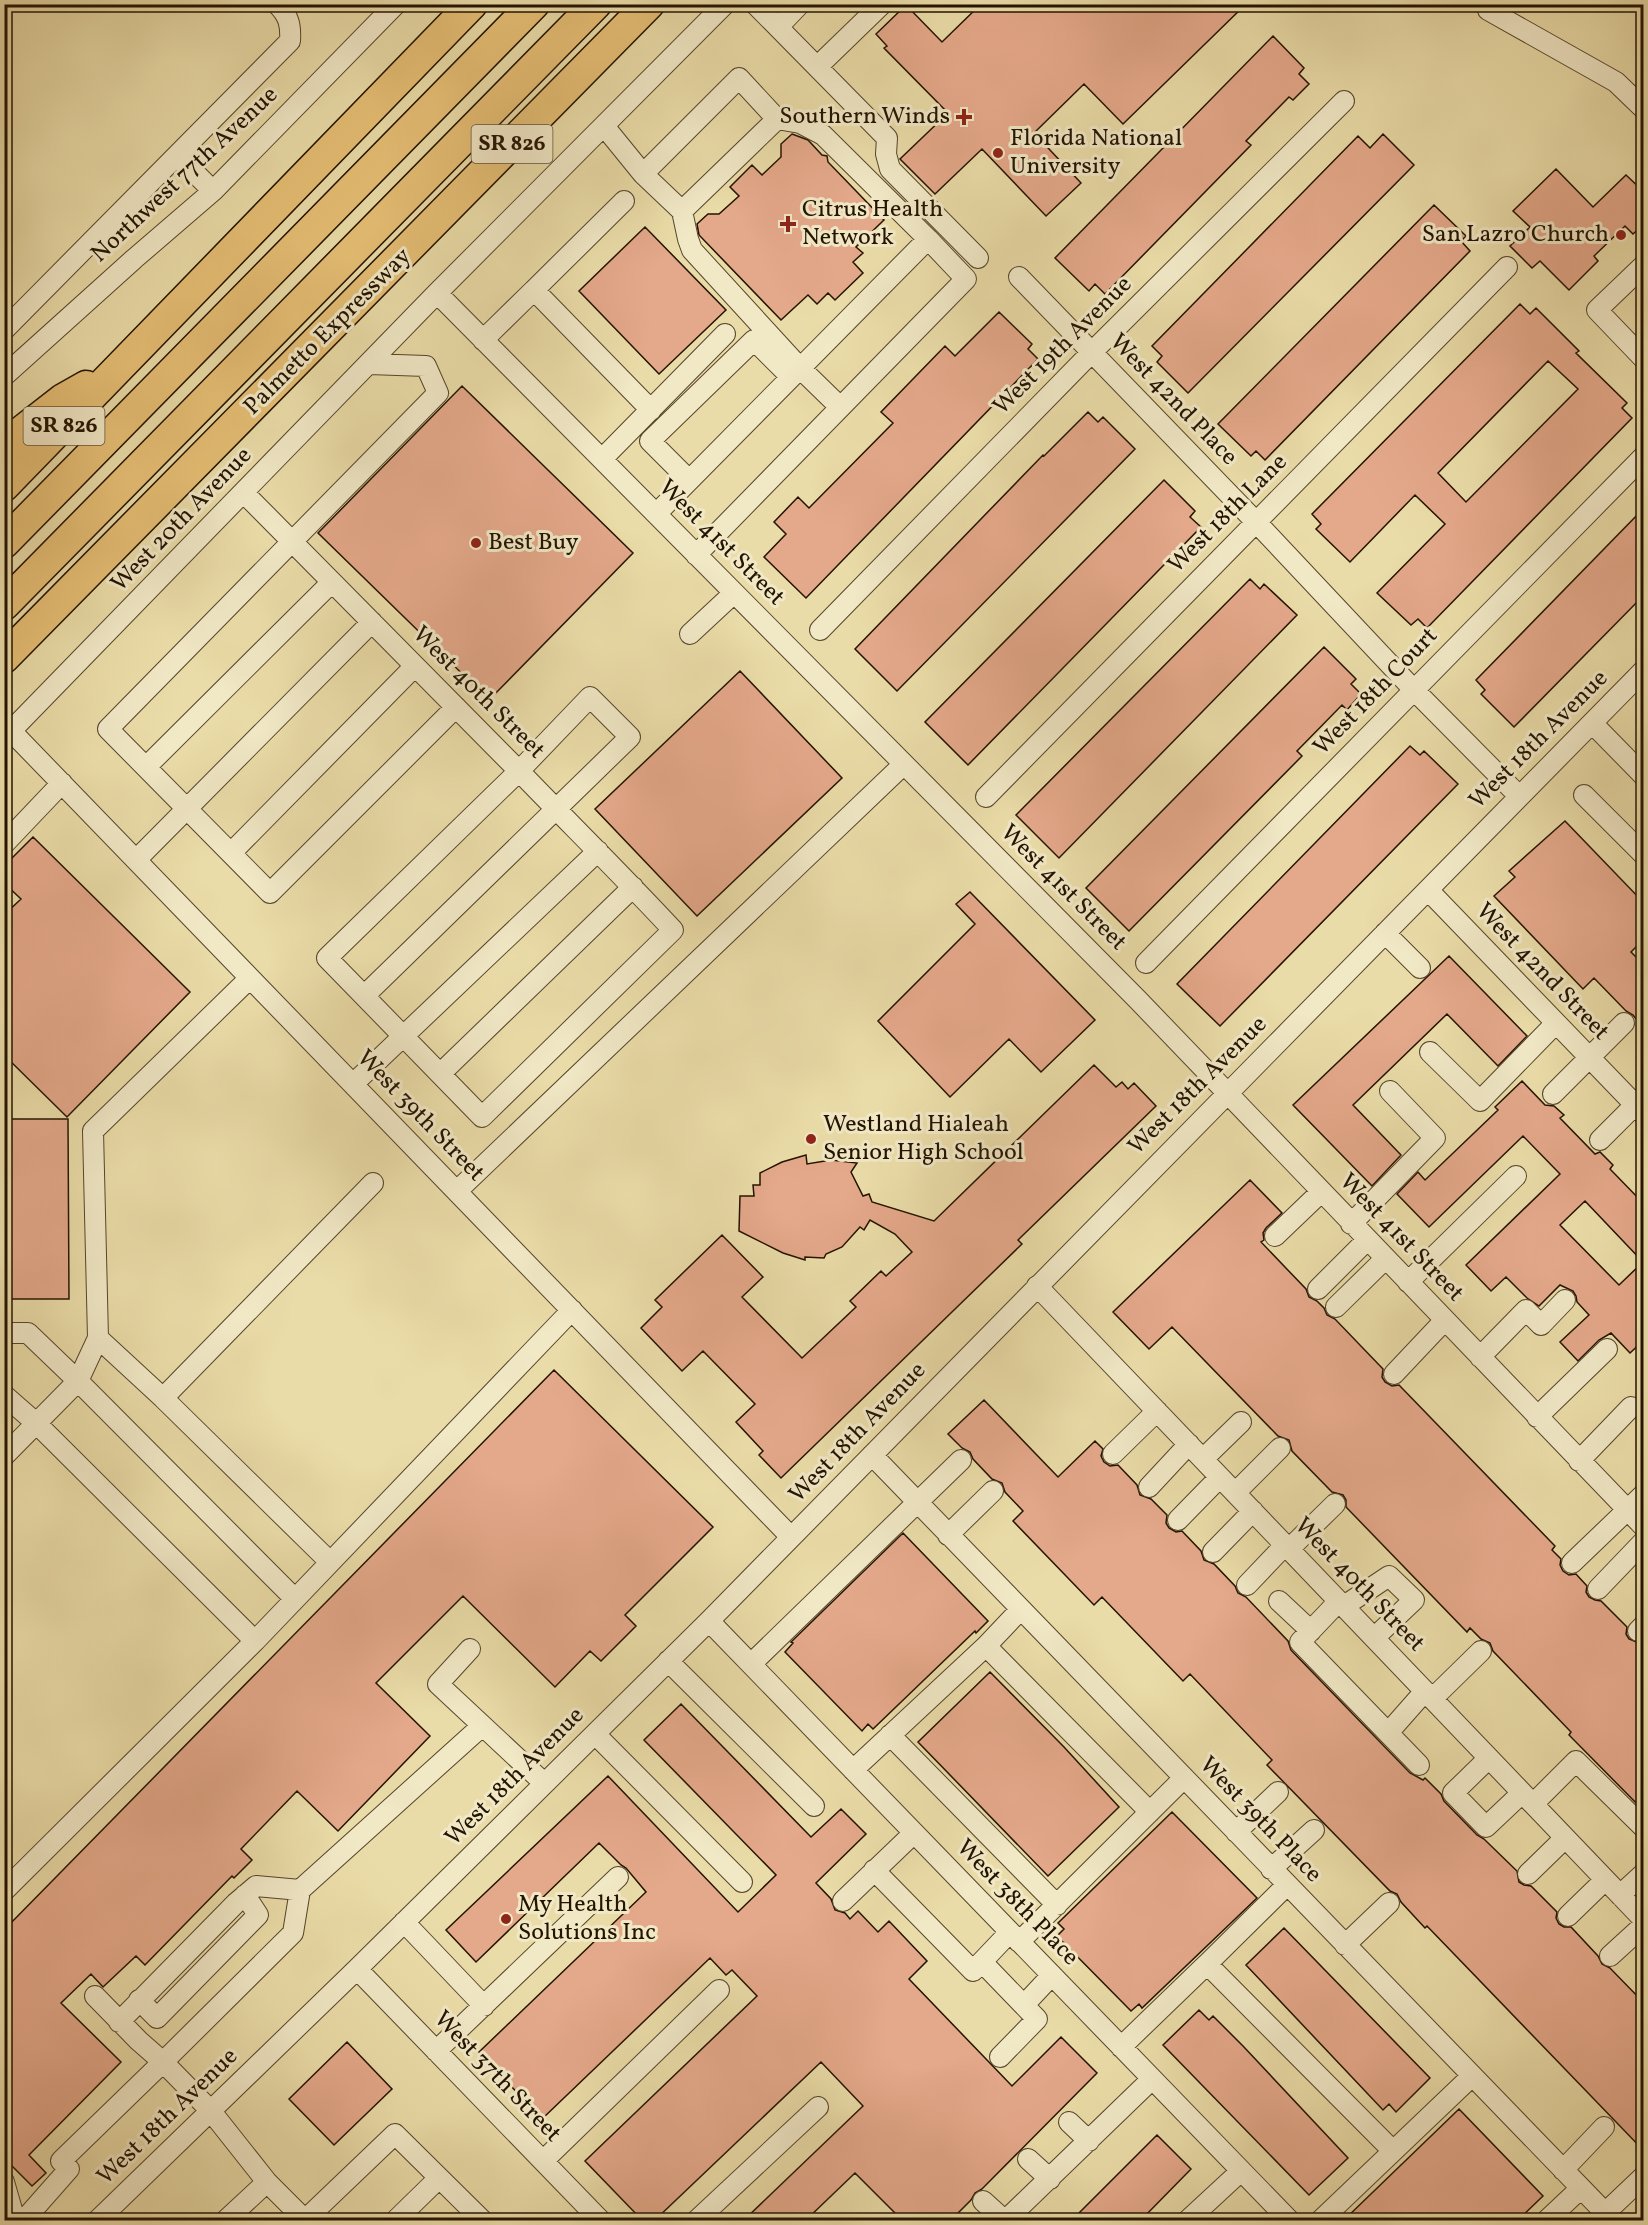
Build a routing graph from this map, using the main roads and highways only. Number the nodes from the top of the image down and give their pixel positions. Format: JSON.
{"nodes":[{"id":1,"x":472,"y":4,"type":"edge"},
{"id":2,"x":534,"y":4,"type":"edge"},
{"id":3,"x":596,"y":4,"type":"edge"},
{"id":4,"x":650,"y":4,"type":"edge"},
{"id":5,"x":123,"y":365,"type":"junction"},
{"id":6,"x":127,"y":418,"type":"junction"},
{"id":7,"x":4,"y":445,"type":"edge"},
{"id":8,"x":4,"y":486,"type":"edge"},
{"id":9,"x":4,"y":520,"type":"edge"},
{"id":10,"x":4,"y":543,"type":"edge"},
{"id":11,"x":89,"y":573,"type":"junction"},
{"id":12,"x":4,"y":605,"type":"edge"},
{"id":13,"x":4,"y":658,"type":"edge"},
{"id":14,"x":4,"y":674,"type":"edge"}],
"edges":[{"from":1,"to":5,"type":"highway","number":"SR 826"},
{"from":2,"to":6,"type":"highway"},
{"from":3,"to":12,"type":"highway"},
{"from":4,"to":11,"type":"highway","name":"Palmetto Expressway","number":"SR 826"},
{"from":5,"to":7,"type":"highway"},
{"from":5,"to":8,"type":"highway","number":"SR 826"},
{"from":6,"to":9,"type":"highway"},
{"from":6,"to":10,"type":"highway"},
{"from":11,"to":13,"type":"highway","name":"Palmetto Expressway","number":"SR 826"},
{"from":11,"to":14,"type":"highway"}]}
